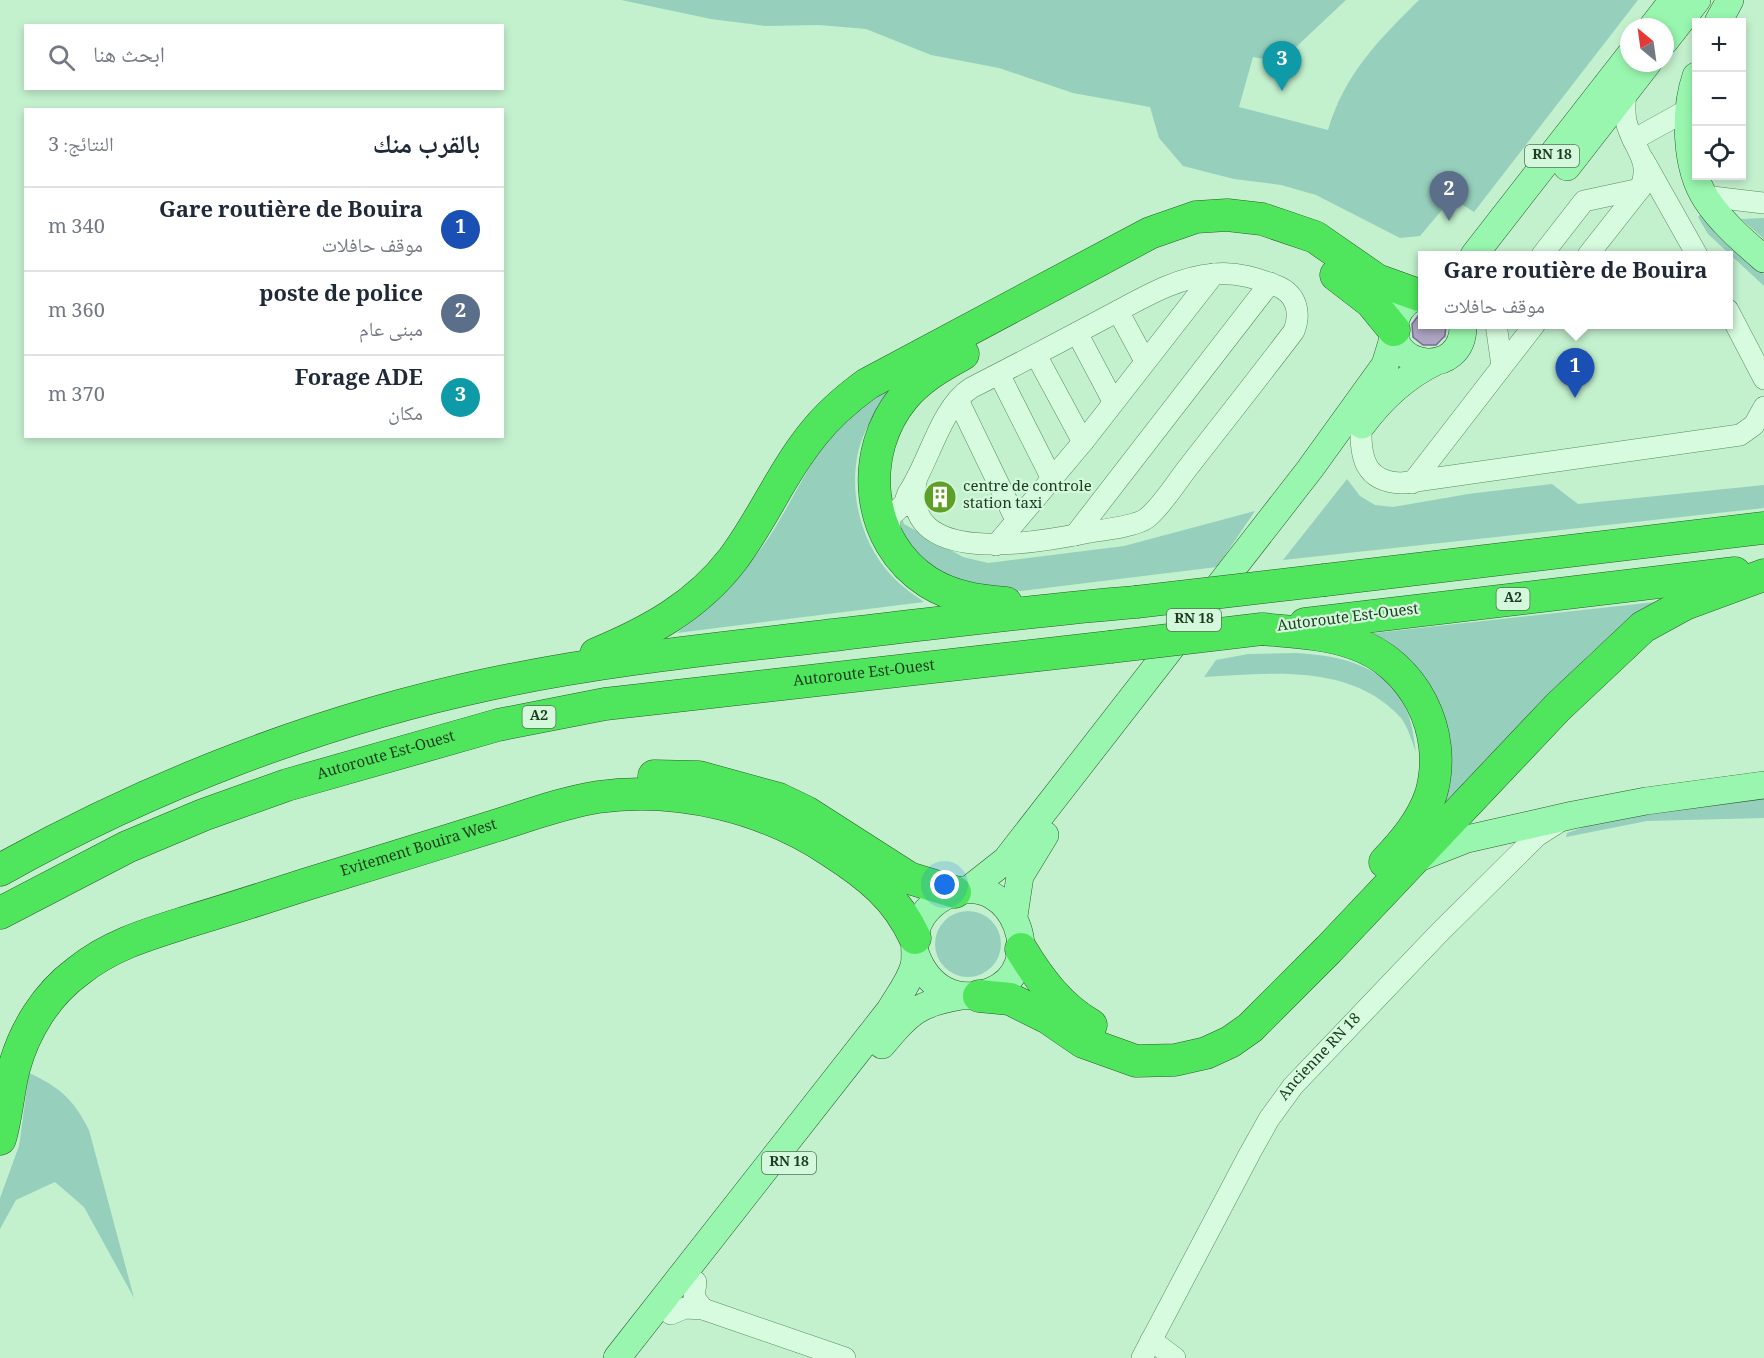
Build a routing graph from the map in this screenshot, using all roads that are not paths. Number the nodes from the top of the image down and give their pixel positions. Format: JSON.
{"nodes":[{"id":1,"x":1672,"y":0,"type":"edge"},
{"id":2,"x":1697,"y":0,"type":"edge"},
{"id":3,"x":1730,"y":0,"type":"edge"},
{"id":4,"x":1659,"y":18,"type":"edge"},
{"id":5,"x":1720,"y":18,"type":"edge"},
{"id":6,"x":1674,"y":29,"type":"edge"},
{"id":7,"x":1620,"y":68,"type":"edge"},
{"id":8,"x":1641,"y":72,"type":"edge"},
{"id":9,"x":1626,"y":92,"type":"junction"},
{"id":10,"x":1692,"y":95,"type":"edge"},
{"id":11,"x":1689,"y":109,"type":"junction"},
{"id":12,"x":1634,"y":140,"type":"junction"},
{"id":13,"x":1581,"y":149,"type":"junction"},
{"id":14,"x":1643,"y":159,"type":"junction"},
{"id":15,"x":1640,"y":189,"type":"junction"},
{"id":16,"x":1704,"y":196,"type":"junction"},
{"id":17,"x":1764,"y":203,"type":"edge"},
{"id":18,"x":1477,"y":251,"type":"edge"},
{"id":19,"x":1501,"y":251,"type":"edge"},
{"id":20,"x":1547,"y":251,"type":"edge"},
{"id":21,"x":1591,"y":251,"type":"edge"},
{"id":22,"x":1695,"y":251,"type":"edge"},
{"id":23,"x":1764,"y":259,"type":"edge"},
{"id":24,"x":1214,"y":274,"type":"junction"},
{"id":25,"x":1270,"y":283,"type":"junction"},
{"id":26,"x":1418,"y":294,"type":"edge"},
{"id":27,"x":1418,"y":296,"type":"edge"},
{"id":28,"x":1118,"y":311,"type":"junction"},
{"id":29,"x":1733,"y":320,"type":"edge"},
{"id":30,"x":1463,"y":329,"type":"edge"},
{"id":31,"x":1495,"y":329,"type":"edge"},
{"id":32,"x":1531,"y":329,"type":"edge"},
{"id":33,"x":1394,"y":331,"type":"junction"},
{"id":34,"x":1077,"y":333,"type":"junction"},
{"id":35,"x":1036,"y":355,"type":"junction"},
{"id":36,"x":1144,"y":361,"type":"junction"},
{"id":37,"x":1435,"y":362,"type":"junction"},
{"id":38,"x":1503,"y":366,"type":"junction"},
{"id":39,"x":999,"y":374,"type":"junction"},
{"id":40,"x":1764,"y":379,"type":"edge"},
{"id":41,"x":958,"y":400,"type":"junction"},
{"id":42,"x":1113,"y":401,"type":"junction"},
{"id":43,"x":1764,"y":407,"type":"edge"},
{"id":44,"x":1361,"y":426,"type":"junction"},
{"id":45,"x":1083,"y":442,"type":"junction"},
{"id":46,"x":1052,"y":479,"type":"junction"},
{"id":47,"x":1412,"y":483,"type":"junction"},
{"id":48,"x":873,"y":484,"type":"junction"},
{"id":49,"x":912,"y":485,"type":"junction"},
{"id":50,"x":1016,"y":520,"type":"junction"},
{"id":51,"x":1764,"y":528,"type":"edge"},
{"id":52,"x":1075,"y":535,"type":"junction"},
{"id":53,"x":890,"y":542,"type":"junction"},
{"id":54,"x":996,"y":545,"type":"junction"},
{"id":55,"x":1764,"y":569,"type":"edge"},
{"id":56,"x":1764,"y":575,"type":"edge"},
{"id":57,"x":1079,"y":607,"type":"junction"},
{"id":58,"x":1262,"y":629,"type":"junction"},
{"id":59,"x":545,"y":675,"type":"junction"},
{"id":60,"x":1764,"y":785,"type":"edge"},
{"id":61,"x":1471,"y":801,"type":"junction"},
{"id":62,"x":1573,"y":815,"type":"junction"},
{"id":63,"x":1496,"y":834,"type":"junction"},
{"id":64,"x":1516,"y":857,"type":"junction"},
{"id":65,"x":1416,"y":858,"type":"junction"},
{"id":66,"x":0,"y":870,"type":"edge"},
{"id":67,"x":962,"y":891,"type":"junction"},
{"id":68,"x":0,"y":913,"type":"edge"},
{"id":69,"x":1014,"y":916,"type":"junction"},
{"id":70,"x":915,"y":946,"type":"junction"},
{"id":71,"x":1021,"y":949,"type":"junction"},
{"id":72,"x":971,"y":996,"type":"junction"},
{"id":73,"x":0,"y":1046,"type":"edge"},
{"id":74,"x":0,"y":1139,"type":"edge"},
{"id":75,"x":696,"y":1282,"type":"junction"},
{"id":76,"x":703,"y":1309,"type":"junction"},
{"id":77,"x":671,"y":1314,"type":"junction"},
{"id":78,"x":1147,"y":1349,"type":"edge"},
{"id":79,"x":617,"y":1358,"type":"edge"},
{"id":80,"x":637,"y":1358,"type":"edge"},
{"id":81,"x":845,"y":1358,"type":"edge"},
{"id":82,"x":1175,"y":1358,"type":"edge"}],
"edges":[{"from":1,"to":4,"type":"main road"},
{"from":2,"to":6,"type":"main road"},
{"from":3,"to":5,"type":"main road"},
{"from":7,"to":18,"type":"main road","number":"RN 18"},
{"from":8,"to":9,"type":"main road","number":"RN 18"},
{"from":9,"to":12,"type":"street"},
{"from":9,"to":13,"type":"main road","number":"RN 18"},
{"from":10,"to":11,"type":"main road"},
{"from":11,"to":12,"type":"street"},
{"from":11,"to":16,"type":"main road"},
{"from":12,"to":13,"type":"street"},
{"from":12,"to":14,"type":"street"},
{"from":13,"to":19,"type":"main road","number":"RN 18"},
{"from":14,"to":15,"type":"street"},
{"from":14,"to":22,"type":"street"},
{"from":15,"to":20,"type":"street"},
{"from":15,"to":21,"type":"street"},
{"from":16,"to":17,"type":"street"},
{"from":16,"to":23,"type":"main road"},
{"from":24,"to":25,"type":"street"},
{"from":24,"to":28,"type":"street"},
{"from":24,"to":36,"type":"street"},
{"from":25,"to":52,"type":"street"},
{"from":25,"to":52,"type":"street"},
{"from":26,"to":59,"type":"highway"},
{"from":27,"to":33,"type":"main road"},
{"from":28,"to":34,"type":"street"},
{"from":28,"to":36,"type":"street"},
{"from":29,"to":40,"type":"street"},
{"from":30,"to":37,"type":"main road"},
{"from":31,"to":38,"type":"street"},
{"from":32,"to":38,"type":"street"},
{"from":33,"to":37,"type":"main road"},
{"from":33,"to":48,"type":"highway"},
{"from":33,"to":67,"type":"main road","number":"RN 18"},
{"from":34,"to":35,"type":"street"},
{"from":34,"to":42,"type":"street"},
{"from":35,"to":39,"type":"street"},
{"from":35,"to":45,"type":"street"},
{"from":36,"to":42,"type":"street"},
{"from":37,"to":44,"type":"main road","number":"RN 18"},
{"from":38,"to":47,"type":"street"},
{"from":39,"to":41,"type":"street"},
{"from":39,"to":46,"type":"street"},
{"from":41,"to":49,"type":"street"},
{"from":41,"to":50,"type":"street"},
{"from":42,"to":45,"type":"street"},
{"from":43,"to":47,"type":"street"},
{"from":44,"to":47,"type":"street"},
{"from":44,"to":69,"type":"main road","number":"RN 18"},
{"from":45,"to":46,"type":"street"},
{"from":46,"to":50,"type":"street"},
{"from":48,"to":49,"type":"street"},
{"from":48,"to":53,"type":"highway"},
{"from":49,"to":53,"type":"street"},
{"from":49,"to":54,"type":"street"},
{"from":50,"to":54,"type":"street"},
{"from":51,"to":57,"type":"highway","bridge":true},
{"from":52,"to":54,"type":"street"},
{"from":53,"to":57,"type":"highway"},
{"from":55,"to":58,"type":"highway","name":"Autoroute Est-Ouest","number":"A2"},
{"from":56,"to":61,"type":"highway"},
{"from":57,"to":59,"type":"highway"},
{"from":58,"to":68,"type":"highway","name":"Autoroute Est-Ouest","number":"A2","bridge":true},
{"from":58,"to":71,"type":"highway"},
{"from":59,"to":66,"type":"highway"},
{"from":60,"to":62,"type":"main road","name":"Ancienne RN 18"},
{"from":61,"to":63,"type":"street"},
{"from":61,"to":65,"type":"highway"},
{"from":62,"to":63,"type":"main road","name":"Ancienne RN 18"},
{"from":62,"to":64,"type":"street","name":"Ancienne RN 18"},
{"from":63,"to":64,"type":"street"},
{"from":63,"to":65,"type":"main road","name":"Ancienne RN 18"},
{"from":64,"to":78,"type":"street","name":"Ancienne RN 18"},
{"from":65,"to":72,"type":"highway"},
{"from":67,"to":69,"type":"main road"},
{"from":67,"to":70,"type":"main road"},
{"from":67,"to":73,"type":"highway","name":"Evitement Bouira West"},
{"from":69,"to":71,"type":"main road"},
{"from":70,"to":72,"type":"main road"},
{"from":70,"to":74,"type":"highway","name":"Evitement Bouira West"},
{"from":70,"to":79,"type":"main road","number":"RN 18"},
{"from":71,"to":72,"type":"main road"},
{"from":72,"to":75,"type":"main road","number":"RN 18"},
{"from":75,"to":76,"type":"street"},
{"from":75,"to":77,"type":"main road","number":"RN 18"},
{"from":76,"to":77,"type":"street"},
{"from":76,"to":81,"type":"street"},
{"from":77,"to":80,"type":"main road","number":"RN 18"},
{"from":78,"to":82,"type":"street"}]}
